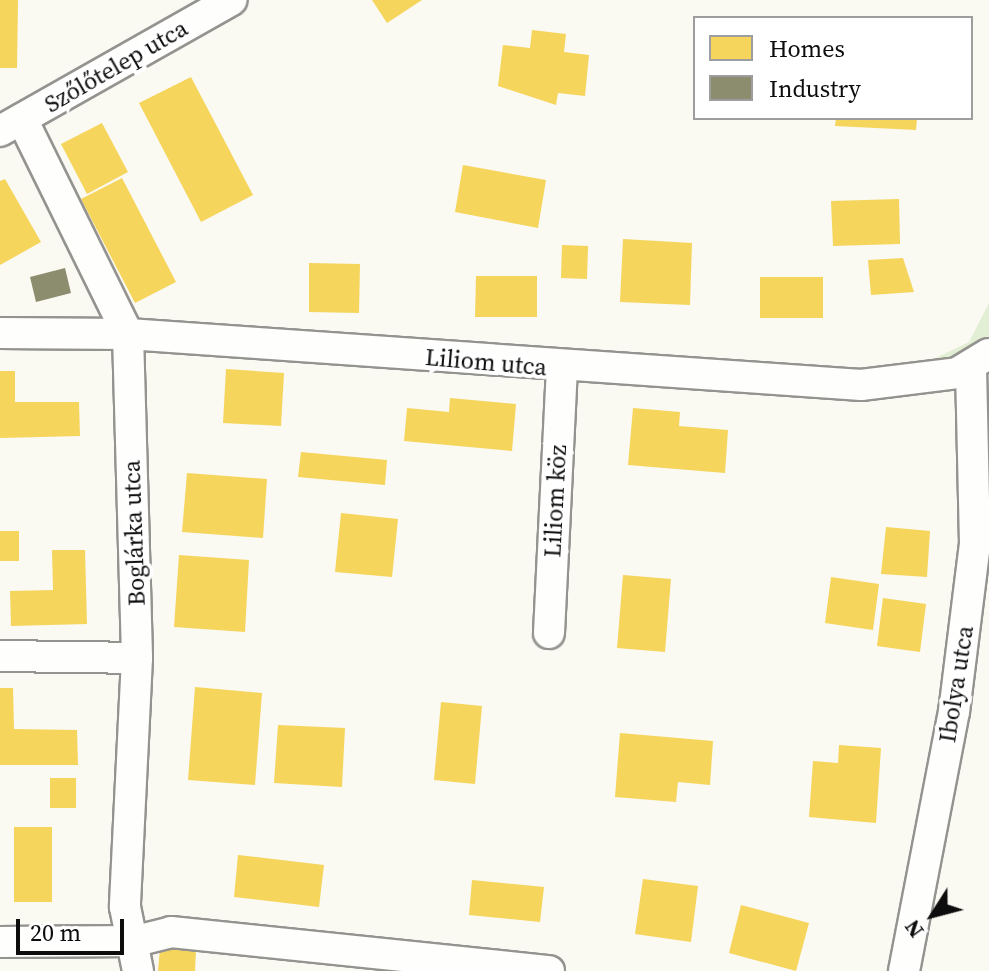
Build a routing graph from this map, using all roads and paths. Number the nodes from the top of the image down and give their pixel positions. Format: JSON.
{"nodes":[{"id":1,"x":232,"y":0,"type":"edge"},
{"id":2,"x":11,"y":125,"type":"edge"},
{"id":3,"x":0,"y":333,"type":"edge"},
{"id":4,"x":128,"y":334,"type":"junction"},
{"id":5,"x":980,"y":362,"type":"edge"},
{"id":6,"x":562,"y":368,"type":"junction"},
{"id":7,"x":549,"y":633,"type":"dead end"},
{"id":8,"x":0,"y":656,"type":"edge"},
{"id":9,"x":137,"y":658,"type":"junction"},
{"id":10,"x":0,"y":942,"type":"edge"},
{"id":11,"x":137,"y":956,"type":"edge"},
{"id":12,"x":549,"y":971,"type":"edge"},
{"id":13,"x":904,"y":971,"type":"edge"}],
"edges":[{"from":1,"to":2,"type":"street","name":"Szőlőtelep utca"},
{"from":2,"to":4,"type":"street","name":"Boglárka utca"},
{"from":3,"to":4,"type":"street","name":"Liliom utca"},
{"from":4,"to":6,"type":"street","name":"Liliom utca"},
{"from":4,"to":9,"type":"street","name":"Boglárka utca"},
{"from":5,"to":6,"type":"street","name":"Liliom utca"},
{"from":5,"to":13,"type":"street","name":"Ibolya utca"},
{"from":6,"to":7,"type":"street","name":"Liliom köz"},
{"from":8,"to":9,"type":"street"},
{"from":9,"to":11,"type":"street","name":"Boglárka utca"},
{"from":10,"to":11,"type":"street"},
{"from":11,"to":12,"type":"street"}]}
